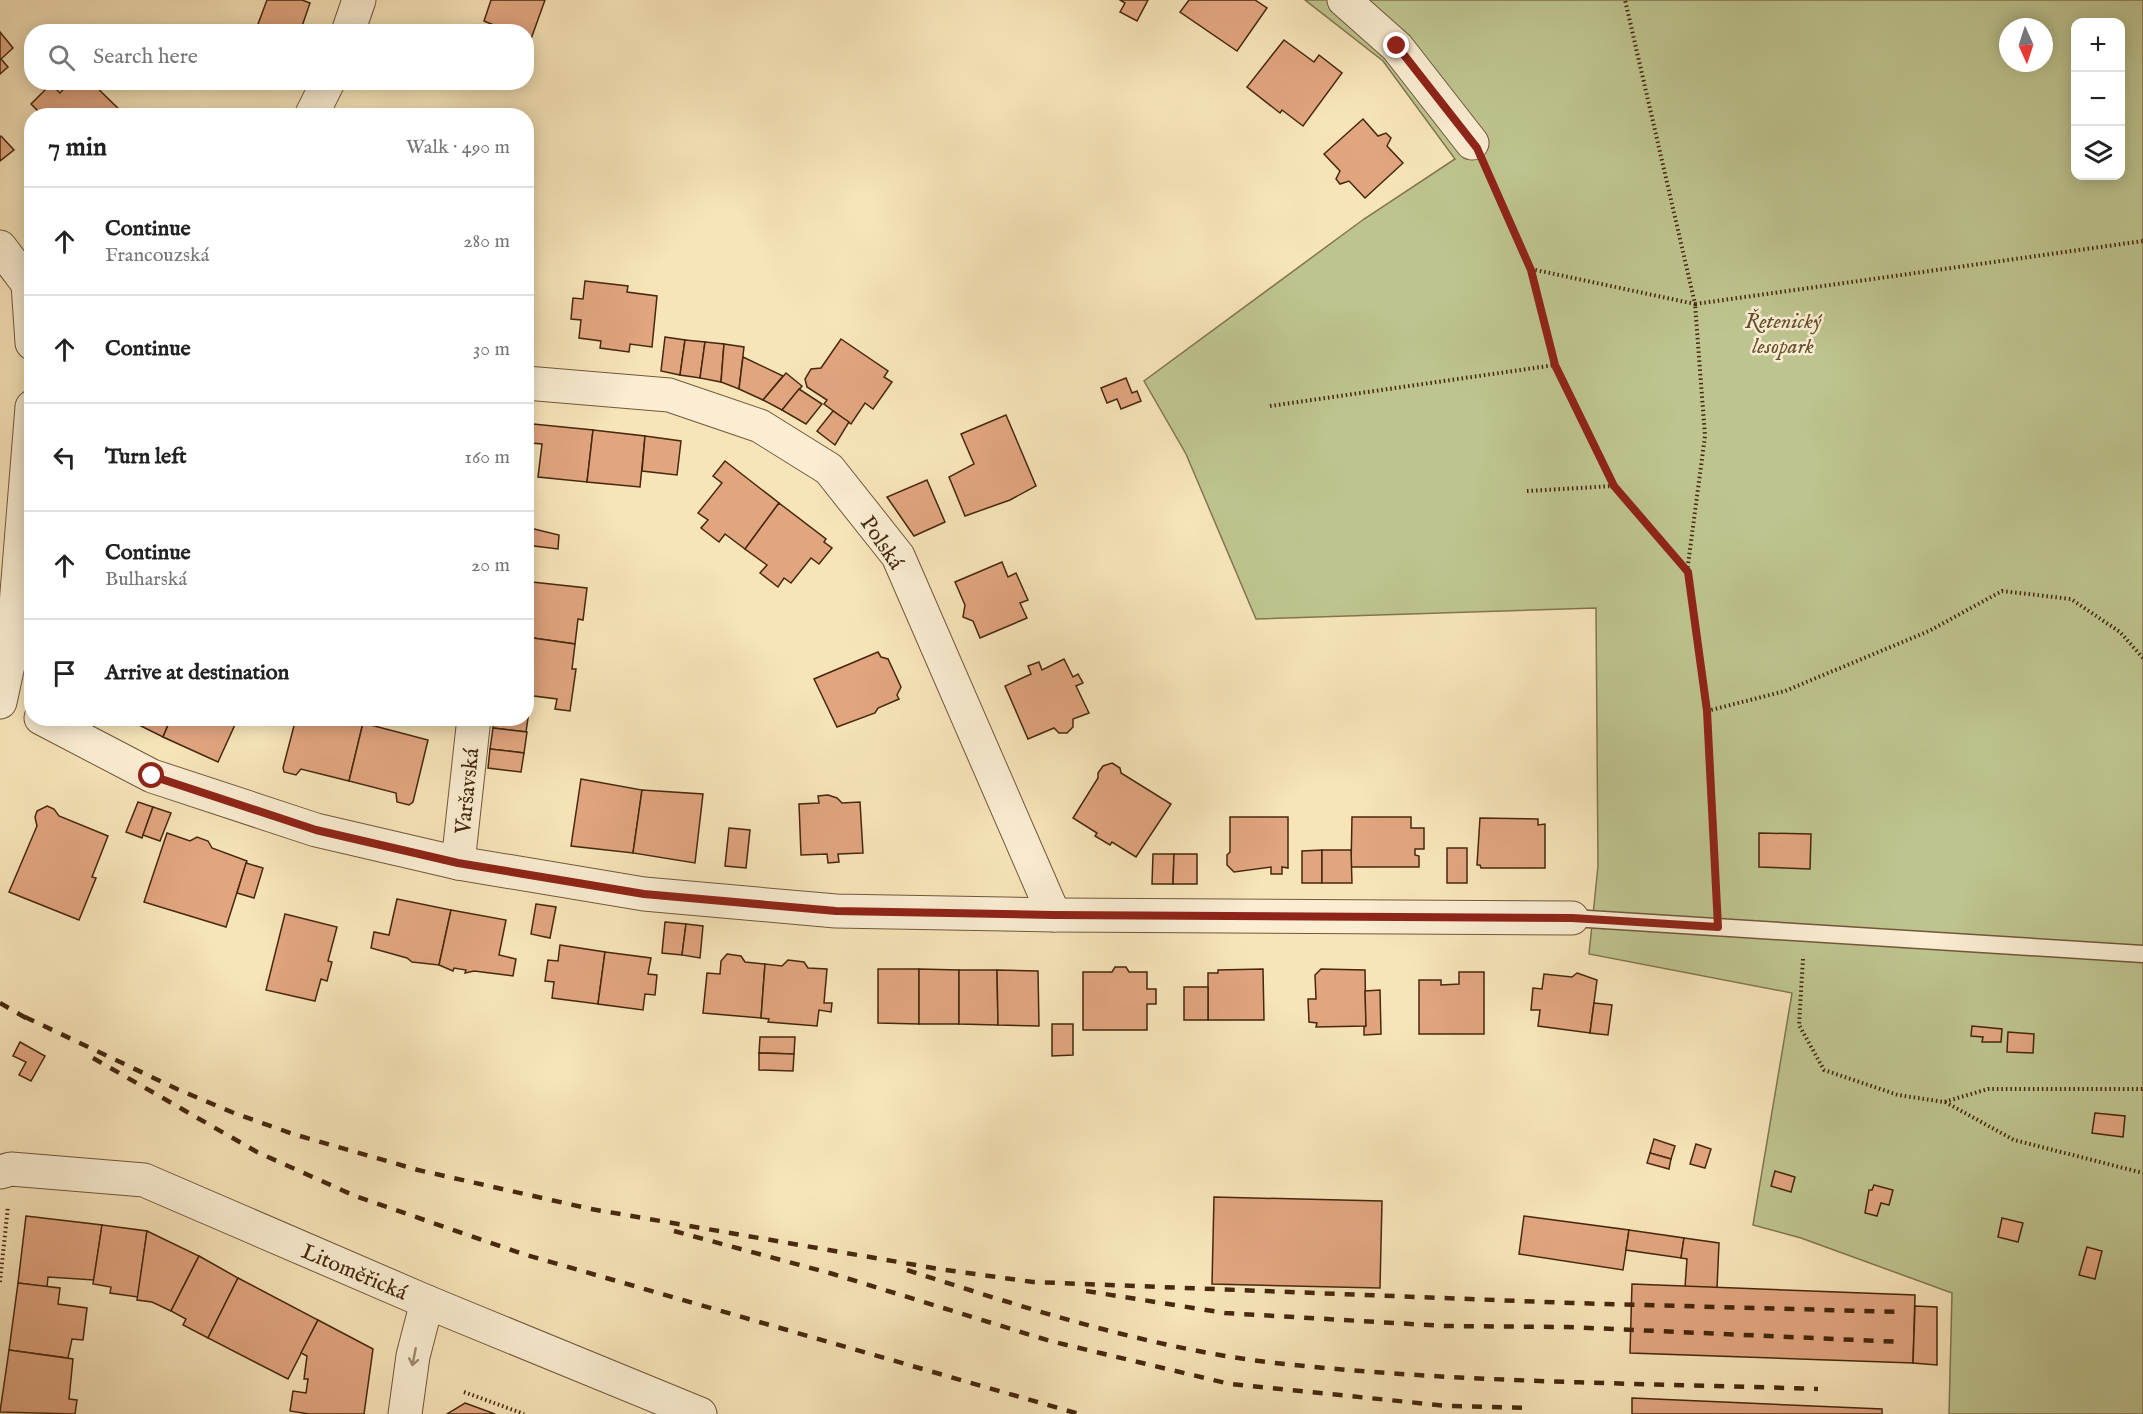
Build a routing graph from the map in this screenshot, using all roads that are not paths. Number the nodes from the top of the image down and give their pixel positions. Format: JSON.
{"nodes":[{"id":1,"x":359,"y":0,"type":"edge"},
{"id":2,"x":1344,"y":0,"type":"edge"},
{"id":3,"x":351,"y":24,"type":"edge"},
{"id":4,"x":324,"y":90,"type":"edge"},
{"id":5,"x":315,"y":108,"type":"edge"},
{"id":6,"x":1472,"y":143,"type":"road end"},
{"id":7,"x":0,"y":247,"type":"edge"},
{"id":8,"x":24,"y":277,"type":"edge"},
{"id":9,"x":534,"y":384,"type":"edge"},
{"id":10,"x":24,"y":479,"type":"edge"},
{"id":11,"x":6,"y":640,"type":"edge"},
{"id":12,"x":1,"y":700,"type":"edge"},
{"id":13,"x":24,"y":710,"type":"edge"},
{"id":14,"x":57,"y":726,"type":"edge"},
{"id":15,"x":473,"y":726,"type":"edge"},
{"id":16,"x":458,"y":863,"type":"junction"},
{"id":17,"x":1053,"y":915,"type":"junction"},
{"id":18,"x":1572,"y":918,"type":"joint"},
{"id":19,"x":2143,"y":954,"type":"edge"},
{"id":20,"x":6,"y":1171,"type":"edge"},
{"id":21,"x":427,"y":1302,"type":"junction"},
{"id":22,"x":405,"y":1414,"type":"edge"},
{"id":23,"x":700,"y":1414,"type":"edge"}],
"edges":[{"from":1,"to":3,"type":"street"},
{"from":2,"to":6,"type":"street"},
{"from":4,"to":5,"type":"street"},
{"from":7,"to":8,"type":"street"},
{"from":9,"to":17,"type":"street","name":"Polská"},
{"from":10,"to":11,"type":"street"},
{"from":11,"to":12,"type":"street"},
{"from":12,"to":13,"type":"street"},
{"from":14,"to":16,"type":"street"},
{"from":15,"to":16,"type":"street","name":"Varšavská"},
{"from":16,"to":17,"type":"street"},
{"from":17,"to":18,"type":"street"},
{"from":18,"to":19,"type":"lane"},
{"from":20,"to":21,"type":"street","name":"Litoměřická"},
{"from":21,"to":22,"type":"street","one_way":true},
{"from":21,"to":23,"type":"street","name":"Litoměřická"}]}
